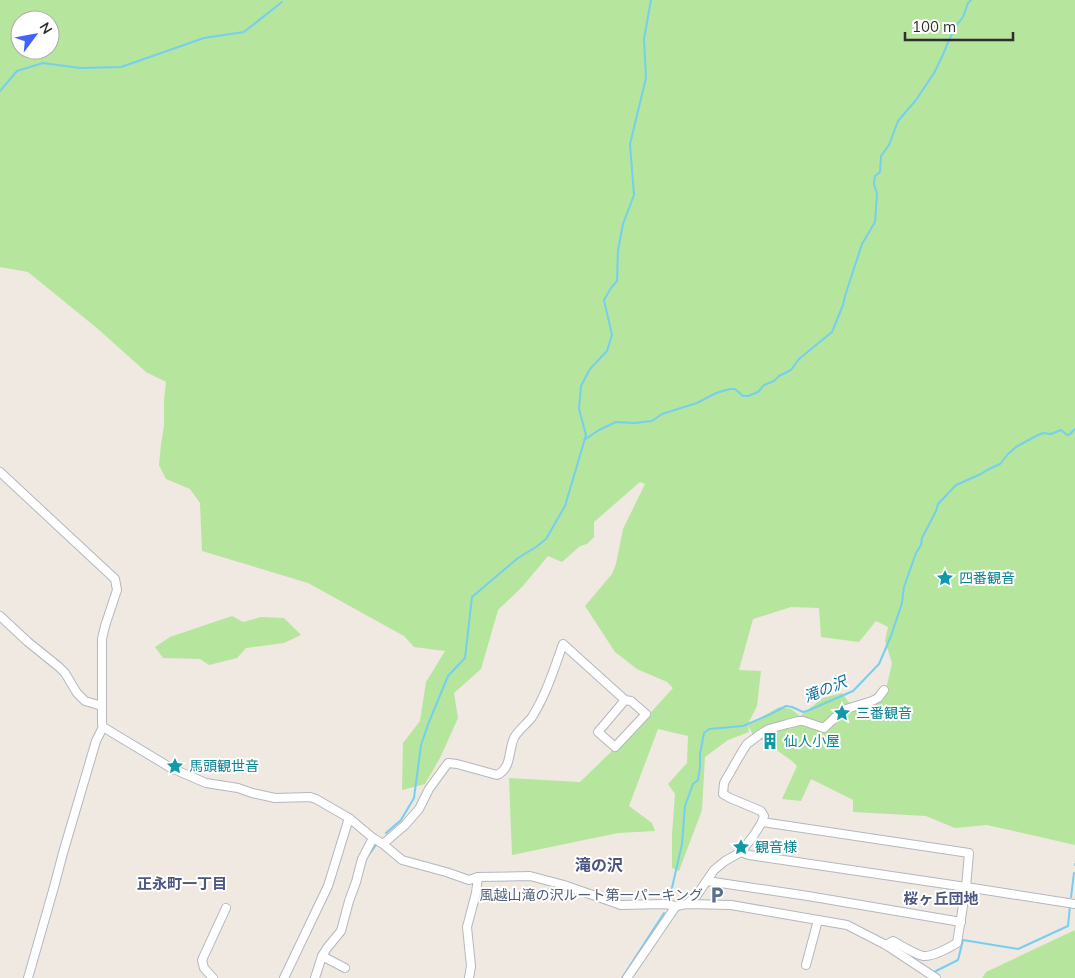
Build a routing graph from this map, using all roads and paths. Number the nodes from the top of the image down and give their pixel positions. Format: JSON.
{"nodes":[{"id":1,"x":0,"y":472,"type":"edge"},
{"id":2,"x":0,"y":616,"type":"edge"},
{"id":3,"x":884,"y":690,"type":"dead end"},
{"id":4,"x":625,"y":700,"type":"junction"},
{"id":5,"x":102,"y":706,"type":"junction"},
{"id":6,"x":103,"y":727,"type":"junction"},
{"id":7,"x":349,"y":818,"type":"junction"},
{"id":8,"x":762,"y":822,"type":"junction"},
{"id":9,"x":372,"y":838,"type":"junction"},
{"id":10,"x":383,"y":844,"type":"junction"},
{"id":11,"x":741,"y":852,"type":"junction"},
{"id":12,"x":478,"y":877,"type":"junction"},
{"id":13,"x":707,"y":881,"type":"junction"},
{"id":14,"x":966,"y":887,"type":"junction"},
{"id":15,"x":687,"y":904,"type":"junction"},
{"id":16,"x":1075,"y":904,"type":"edge"},
{"id":17,"x":676,"y":906,"type":"junction"},
{"id":18,"x":226,"y":908,"type":"dead end"},
{"id":19,"x":818,"y":920,"type":"junction"},
{"id":20,"x":960,"y":922,"type":"junction"},
{"id":21,"x":886,"y":945,"type":"junction"},
{"id":22,"x":322,"y":956,"type":"junction"},
{"id":23,"x":806,"y":965,"type":"dead end"},
{"id":24,"x":345,"y":968,"type":"dead end"},
{"id":25,"x":28,"y":978,"type":"edge"},
{"id":26,"x":213,"y":978,"type":"edge"},
{"id":27,"x":284,"y":978,"type":"edge"},
{"id":28,"x":315,"y":978,"type":"edge"},
{"id":29,"x":469,"y":978,"type":"edge"},
{"id":30,"x":627,"y":978,"type":"edge"},
{"id":31,"x":936,"y":978,"type":"edge"}],
"edges":[{"from":1,"to":5,"type":"street"},
{"from":2,"to":5,"type":"street"},
{"from":3,"to":8,"type":"street"},
{"from":4,"to":4,"type":"street"},
{"from":4,"to":10,"type":"street"},
{"from":5,"to":6,"type":"street"},
{"from":6,"to":7,"type":"street"},
{"from":6,"to":25,"type":"street"},
{"from":7,"to":9,"type":"street"},
{"from":7,"to":27,"type":"street"},
{"from":8,"to":11,"type":"street"},
{"from":8,"to":14,"type":"street"},
{"from":9,"to":10,"type":"street"},
{"from":9,"to":22,"type":"street"},
{"from":10,"to":12,"type":"street"},
{"from":11,"to":13,"type":"street"},
{"from":11,"to":14,"type":"street"},
{"from":12,"to":17,"type":"street"},
{"from":12,"to":29,"type":"street"},
{"from":13,"to":15,"type":"street"},
{"from":13,"to":20,"type":"street"},
{"from":14,"to":16,"type":"street"},
{"from":14,"to":20,"type":"street"},
{"from":15,"to":17,"type":"street"},
{"from":15,"to":19,"type":"street"},
{"from":17,"to":30,"type":"street"},
{"from":18,"to":26,"type":"street"},
{"from":19,"to":21,"type":"street"},
{"from":19,"to":23,"type":"street"},
{"from":20,"to":21,"type":"street"},
{"from":21,"to":31,"type":"street"},
{"from":22,"to":24,"type":"street"},
{"from":22,"to":28,"type":"street"}]}
